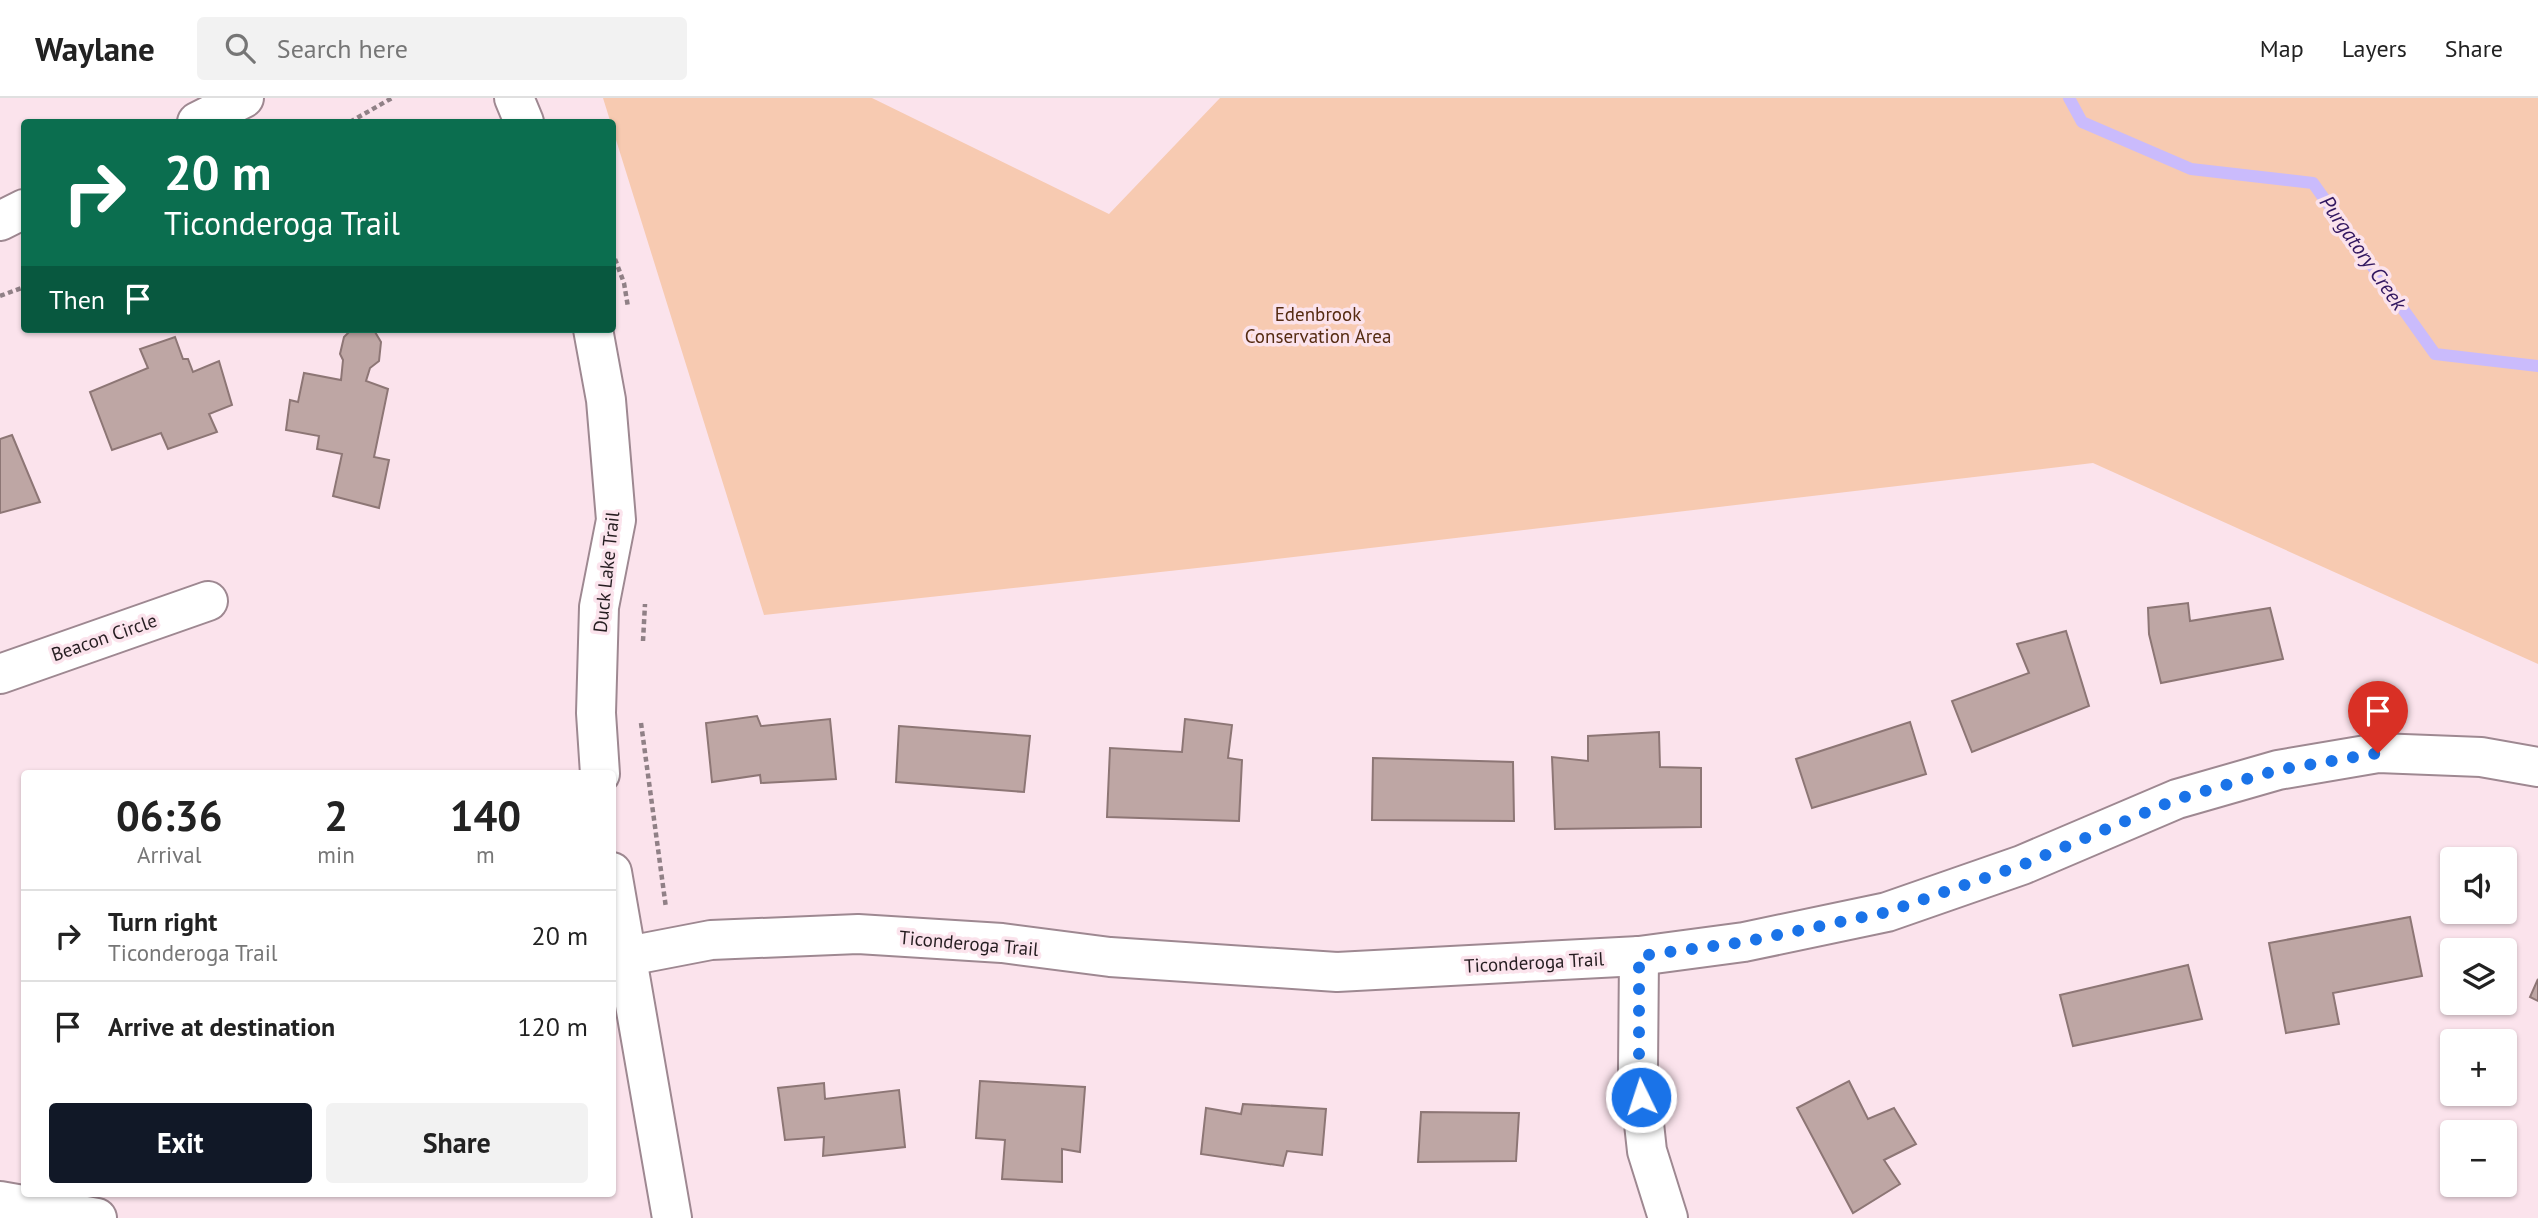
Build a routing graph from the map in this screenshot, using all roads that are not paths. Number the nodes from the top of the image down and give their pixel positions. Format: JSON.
{"nodes":[{"id":1,"x":244,"y":98,"type":"edge"},
{"id":2,"x":514,"y":98,"type":"edge"},
{"id":3,"x":203,"y":119,"type":"edge"},
{"id":4,"x":523,"y":119,"type":"edge"},
{"id":5,"x":21,"y":210,"type":"edge"},
{"id":6,"x":0,"y":221,"type":"edge"},
{"id":7,"x":594,"y":333,"type":"edge"},
{"id":8,"x":208,"y":601,"type":"dead end"},
{"id":9,"x":0,"y":674,"type":"edge"},
{"id":10,"x":2538,"y":767,"type":"edge"},
{"id":11,"x":600,"y":770,"type":"edge"},
{"id":12,"x":616,"y":893,"type":"edge"},
{"id":13,"x":628,"y":956,"type":"junction"},
{"id":14,"x":1639,"y":956,"type":"junction"},
{"id":15,"x":0,"y":1201,"type":"edge"},
{"id":16,"x":97,"y":1218,"type":"edge"},
{"id":17,"x":672,"y":1218,"type":"edge"},
{"id":18,"x":1668,"y":1218,"type":"edge"}],
"edges":[{"from":1,"to":3,"type":"street"},
{"from":2,"to":4,"type":"street"},
{"from":5,"to":6,"type":"street"},
{"from":7,"to":11,"type":"street","name":"Duck Lake Trail"},
{"from":8,"to":9,"type":"street","name":"Beacon Circle"},
{"from":10,"to":14,"type":"street","name":"Ticonderoga Trail"},
{"from":12,"to":13,"type":"street"},
{"from":13,"to":14,"type":"street","name":"Ticonderoga Trail"},
{"from":13,"to":17,"type":"street"},
{"from":14,"to":18,"type":"street"},
{"from":15,"to":16,"type":"street"}]}
